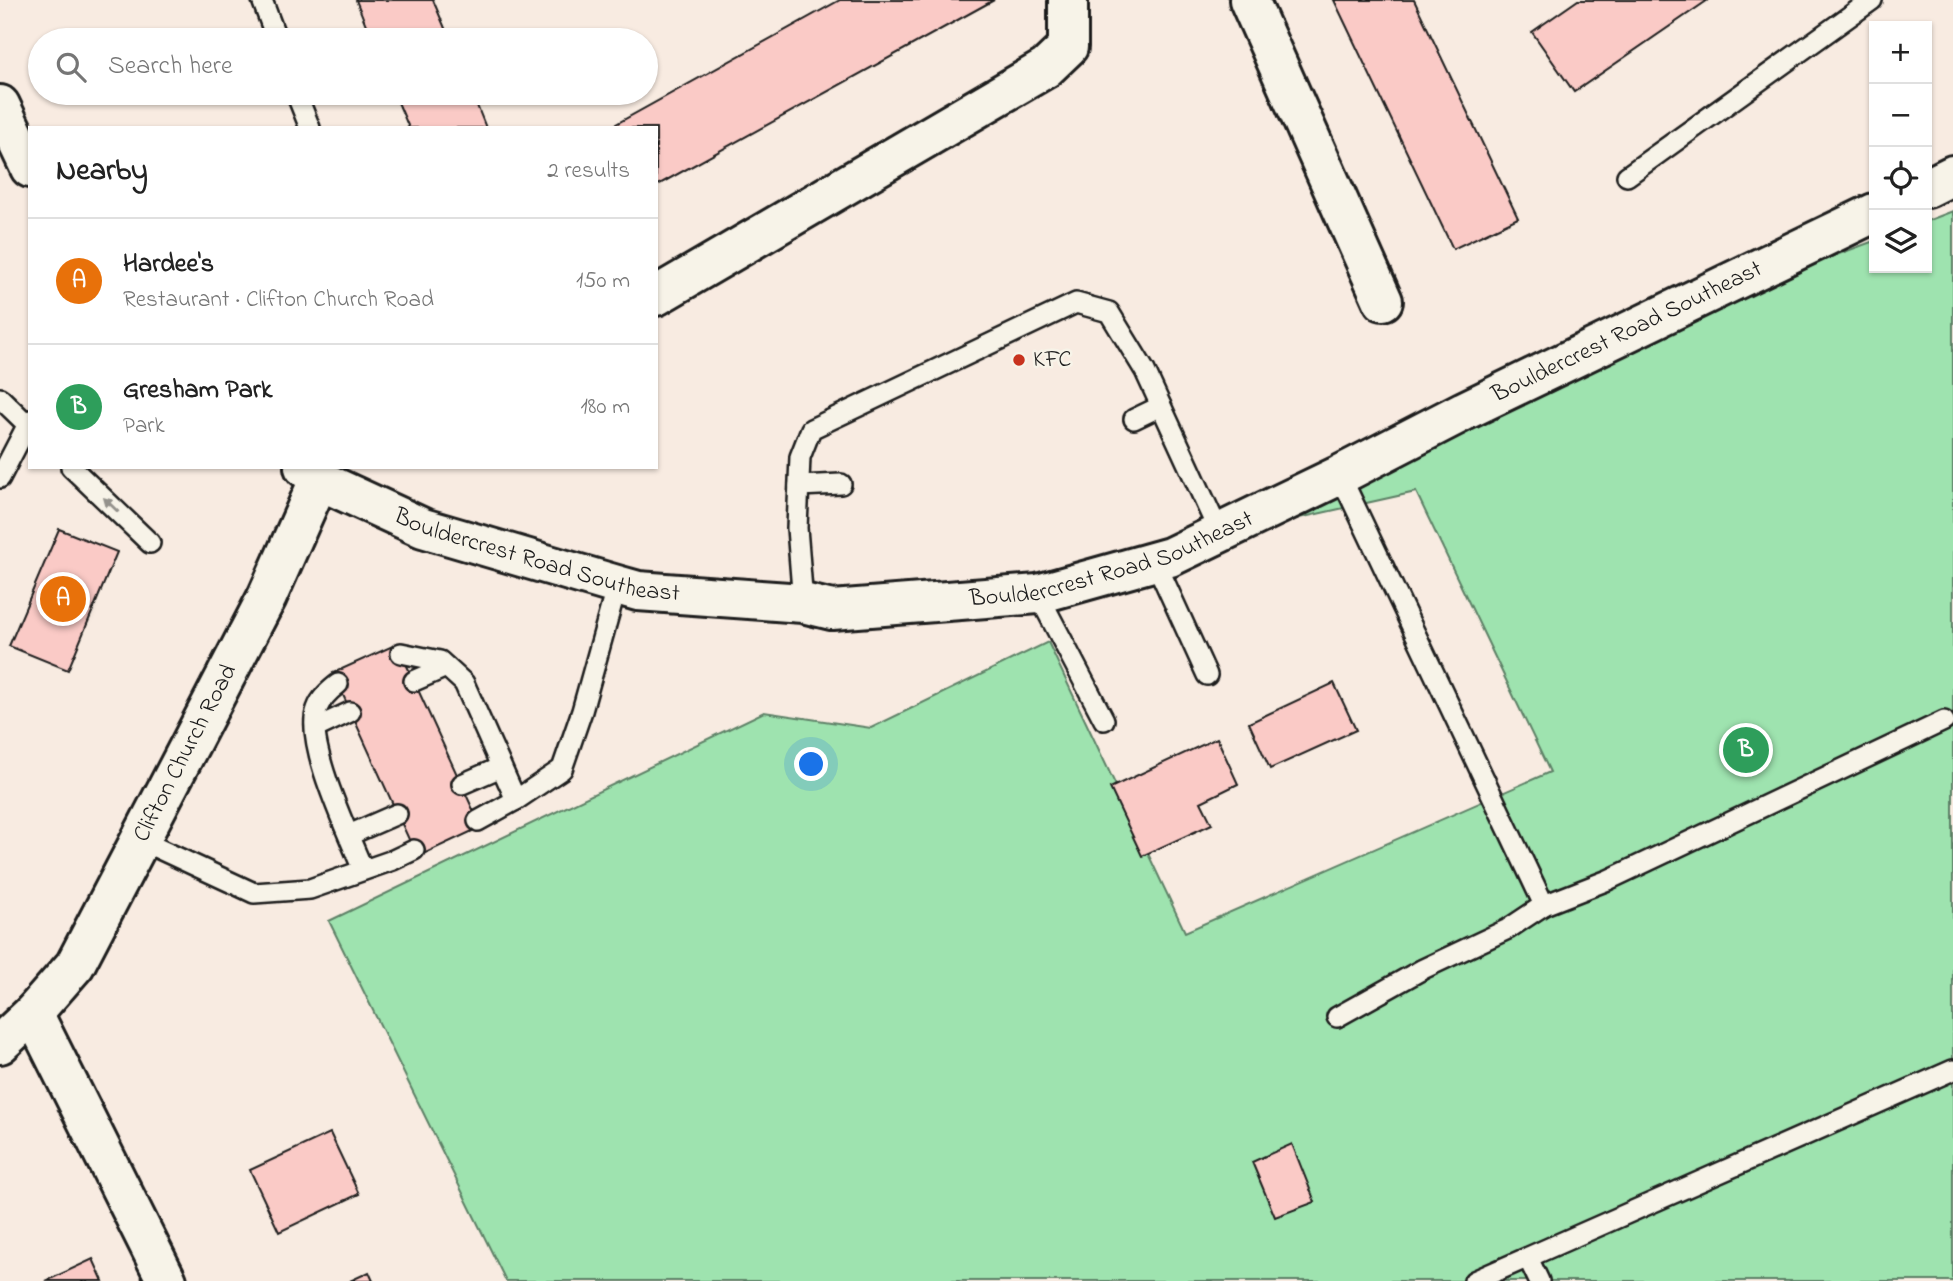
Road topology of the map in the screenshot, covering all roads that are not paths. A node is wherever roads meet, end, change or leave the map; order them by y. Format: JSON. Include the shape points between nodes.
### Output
{"nodes":[{"id":1,"x":262,"y":0,"type":"edge"},
{"id":2,"x":1068,"y":0,"type":"edge"},
{"id":3,"x":1249,"y":0,"type":"edge"},
{"id":4,"x":1872,"y":0,"type":"edge"},
{"id":5,"x":272,"y":28,"type":"edge"},
{"id":6,"x":301,"y":105,"type":"edge"},
{"id":7,"x":0,"y":106,"type":"edge"},
{"id":8,"x":309,"y":126,"type":"edge"},
{"id":9,"x":21,"y":161,"type":"edge"},
{"id":10,"x":1953,"y":175,"type":"edge"},
{"id":11,"x":1627,"y":176,"type":"dead end"},
{"id":12,"x":1932,"y":186,"type":"edge"},
{"id":13,"x":1869,"y":215,"type":"edge"},
{"id":14,"x":658,"y":295,"type":"edge"},
{"id":15,"x":1383,"y":301,"type":"dead end"},
{"id":16,"x":0,"y":398,"type":"edge"},
{"id":17,"x":1161,"y":406,"type":"junction"},
{"id":18,"x":1133,"y":419,"type":"dead end"},
{"id":19,"x":28,"y":423,"type":"edge"},
{"id":20,"x":28,"y":426,"type":"edge"},
{"id":21,"x":73,"y":469,"type":"edge"},
{"id":22,"x":311,"y":474,"type":"edge"},
{"id":23,"x":1340,"y":475,"type":"junction"},
{"id":24,"x":0,"y":478,"type":"edge"},
{"id":25,"x":841,"y":484,"type":"dead end"},
{"id":26,"x":799,"y":486,"type":"junction"},
{"id":27,"x":1219,"y":532,"type":"junction"},
{"id":28,"x":150,"y":543,"type":"dead end"},
{"id":29,"x":1155,"y":561,"type":"junction"},
{"id":30,"x":617,"y":585,"type":"junction"},
{"id":31,"x":1038,"y":594,"type":"junction"},
{"id":32,"x":803,"y":603,"type":"junction"},
{"id":33,"x":401,"y":653,"type":"dead end"},
{"id":34,"x":446,"y":667,"type":"junction"},
{"id":35,"x":1207,"y":675,"type":"dead end"},
{"id":36,"x":414,"y":681,"type":"dead end"},
{"id":37,"x":338,"y":684,"type":"dead end"},
{"id":38,"x":350,"y":712,"type":"dead end"},
{"id":39,"x":1104,"y":720,"type":"dead end"},
{"id":40,"x":1944,"y":721,"type":"dead end"},
{"id":41,"x":316,"y":728,"type":"junction"},
{"id":42,"x":501,"y":767,"type":"junction"},
{"id":43,"x":462,"y":784,"type":"dead end"},
{"id":44,"x":516,"y":800,"type":"junction"},
{"id":45,"x":397,"y":814,"type":"dead end"},
{"id":46,"x":478,"y":821,"type":"dead end"},
{"id":47,"x":349,"y":835,"type":"junction"},
{"id":48,"x":140,"y":840,"type":"junction"},
{"id":49,"x":414,"y":850,"type":"dead end"},
{"id":50,"x":363,"y":870,"type":"junction"},
{"id":51,"x":1544,"y":905,"type":"junction"},
{"id":52,"x":33,"y":1013,"type":"junction"},
{"id":53,"x":1337,"y":1017,"type":"dead end"},
{"id":54,"x":0,"y":1044,"type":"edge"},
{"id":55,"x":1953,"y":1070,"type":"edge"},
{"id":56,"x":1528,"y":1258,"type":"junction"},
{"id":57,"x":167,"y":1281,"type":"edge"},
{"id":58,"x":1475,"y":1281,"type":"edge"},
{"id":59,"x":1539,"y":1281,"type":"edge"}],
"edges":[{"from":1,"to":5,"type":"lane"},
{"from":2,"to":14,"type":"street","via":[[1068,47],[1046,68]]},
{"from":3,"to":15,"type":"street"},
{"from":4,"to":11,"type":"lane"},
{"from":6,"to":8,"type":"lane"},
{"from":7,"to":9,"type":"street"},
{"from":10,"to":12,"type":"street"},
{"from":13,"to":23,"type":"street","name":"Bouldercrest Road Southeast"},
{"from":16,"to":19,"type":"lane"},
{"from":17,"to":18,"type":"lane"},
{"from":17,"to":26,"type":"lane","via":[[1109,312],[1076,303],[811,429],[800,457]]},
{"from":17,"to":27,"type":"lane"},
{"from":20,"to":24,"type":"lane"},
{"from":28,"to":21,"type":"lane","one_way":true},
{"from":22,"to":30,"type":"street","name":"Bouldercrest Road Southeast","via":[[423,528]]},
{"from":22,"to":48,"type":"street","name":"Clifton Church Road","via":[[267,597]]},
{"from":23,"to":27,"type":"street","name":"Bouldercrest Road Southeast"},
{"from":23,"to":51,"type":"lane"},
{"from":25,"to":26,"type":"lane"},
{"from":26,"to":32,"type":"lane"},
{"from":27,"to":29,"type":"street","name":"Bouldercrest Road Southeast"},
{"from":29,"to":31,"type":"street","name":"Bouldercrest Road Southeast"},
{"from":29,"to":35,"type":"lane"},
{"from":30,"to":32,"type":"street","name":"Bouldercrest Road Southeast"},
{"from":30,"to":44,"type":"lane","via":[[562,769]]},
{"from":31,"to":32,"type":"street","name":"Bouldercrest Road Southeast","via":[[832,610]]},
{"from":31,"to":39,"type":"lane"},
{"from":33,"to":34,"type":"lane","via":[[439,660]]},
{"from":34,"to":36,"type":"lane"},
{"from":34,"to":42,"type":"lane","via":[[464,683]]},
{"from":37,"to":41,"type":"lane","via":[[323,697],[316,712]]},
{"from":38,"to":41,"type":"lane"},
{"from":40,"to":51,"type":"lane","via":[[1608,880]]},
{"from":41,"to":47,"type":"lane","via":[[317,755]]},
{"from":42,"to":43,"type":"lane"},
{"from":42,"to":44,"type":"lane"},
{"from":44,"to":46,"type":"lane"},
{"from":45,"to":47,"type":"lane"},
{"from":47,"to":50,"type":"lane"},
{"from":48,"to":50,"type":"lane","via":[[254,893],[310,888]]},
{"from":48,"to":52,"type":"street","name":"Clifton Church Road","via":[[75,965]]},
{"from":49,"to":50,"type":"lane"},
{"from":51,"to":53,"type":"lane","via":[[1508,929]]},
{"from":52,"to":54,"type":"street","name":"Clifton Church Road"},
{"from":52,"to":57,"type":"street"},
{"from":55,"to":56,"type":"lane"},
{"from":56,"to":58,"type":"lane"},
{"from":56,"to":59,"type":"lane"}]}
